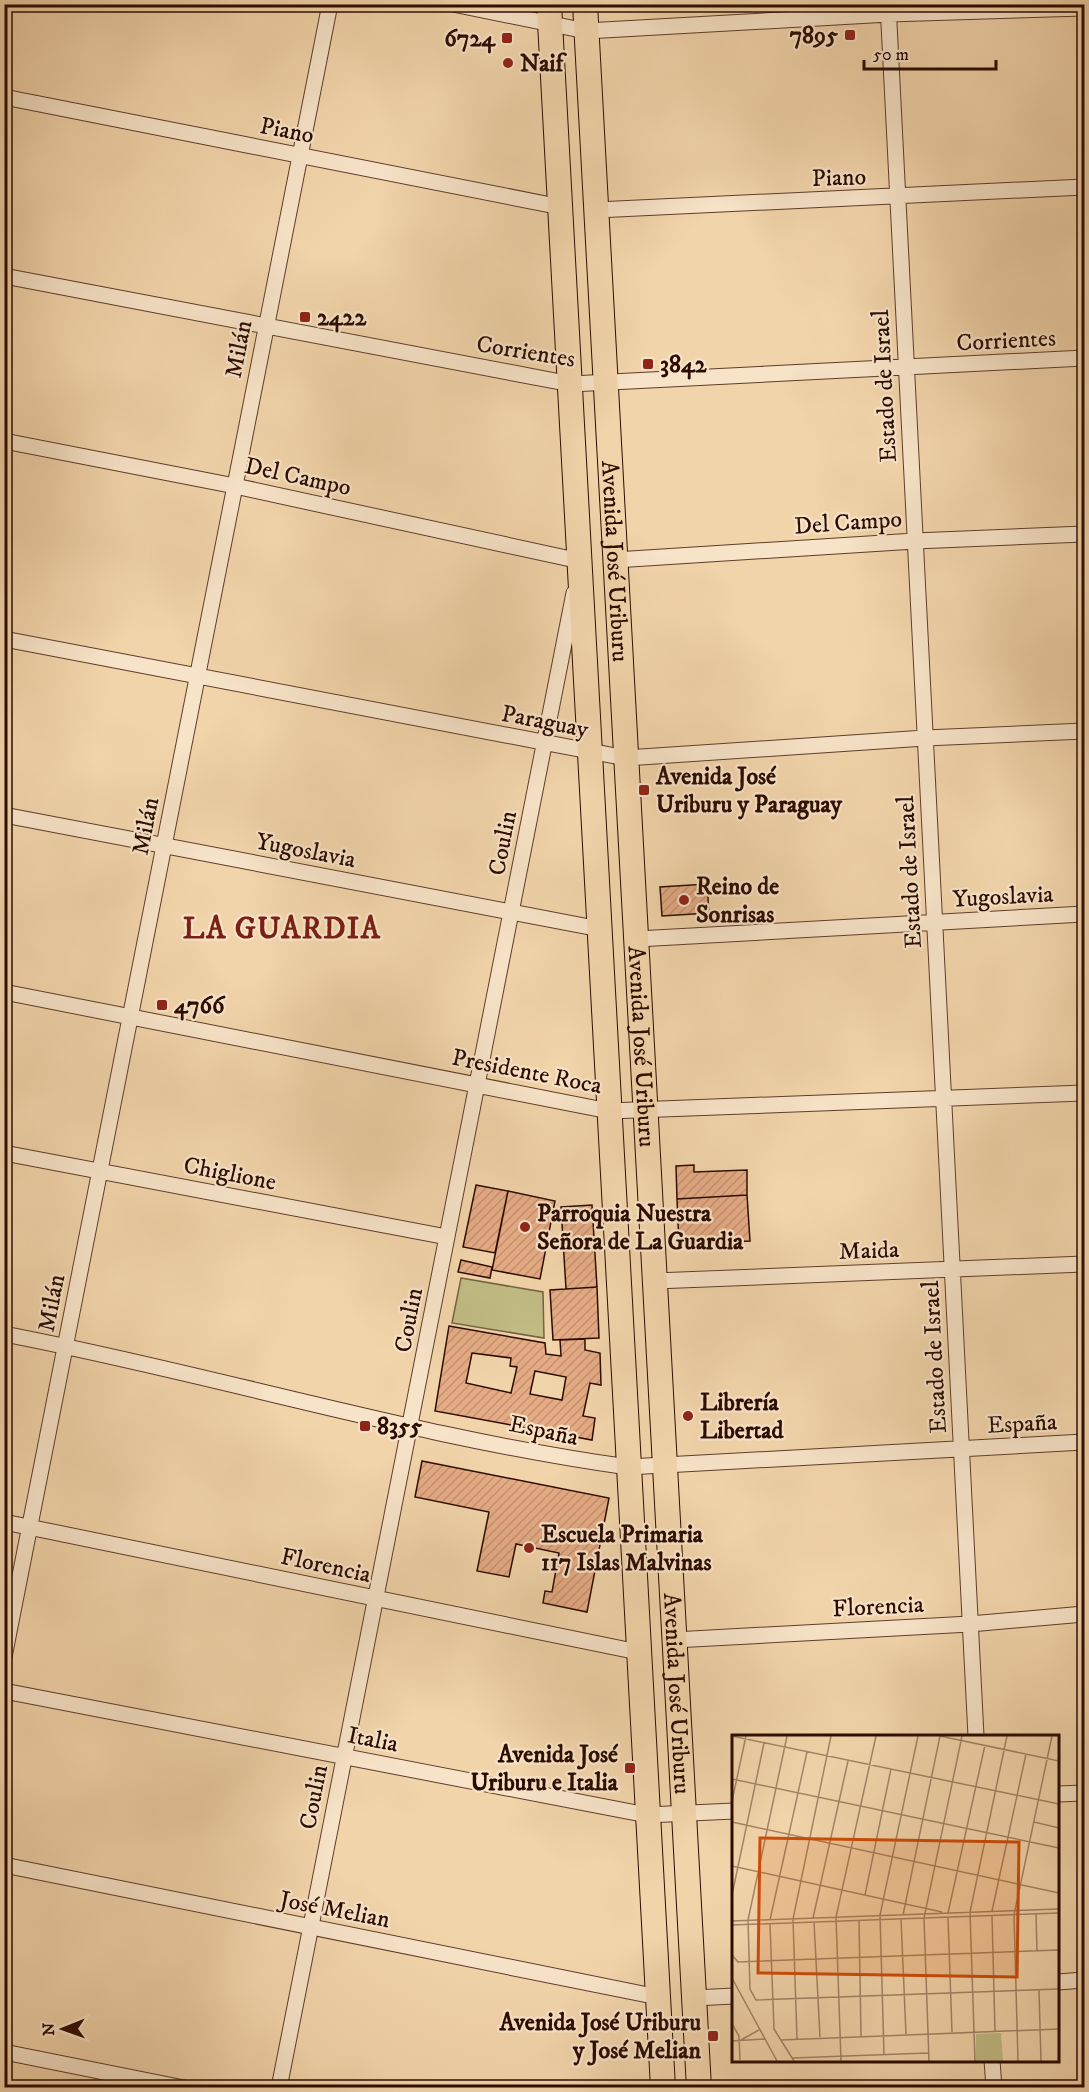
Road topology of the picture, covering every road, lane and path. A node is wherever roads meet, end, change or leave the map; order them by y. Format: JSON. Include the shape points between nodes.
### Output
{"nodes":[{"id":1,"x":330,"y":4,"type":"edge"},
{"id":2,"x":453,"y":4,"type":"edge"},
{"id":3,"x":585,"y":4,"type":"edge"},
{"id":4,"x":1084,"y":8,"type":"edge"},
{"id":5,"x":888,"y":9,"type":"edge"},
{"id":6,"x":550,"y":14,"type":"edge"},
{"id":7,"x":586,"y":31,"type":"junction"},
{"id":8,"x":4,"y":97,"type":"edge"},
{"id":9,"x":299,"y":155,"type":"junction"},
{"id":10,"x":1084,"y":187,"type":"edge"},
{"id":11,"x":897,"y":197,"type":"junction"},
{"id":12,"x":561,"y":207,"type":"junction"},
{"id":13,"x":596,"y":210,"type":"junction"},
{"id":14,"x":4,"y":276,"type":"edge"},
{"id":15,"x":266,"y":326,"type":"junction"},
{"id":16,"x":1084,"y":358,"type":"edge"},
{"id":17,"x":906,"y":367,"type":"junction"},
{"id":18,"x":606,"y":382,"type":"junction"},
{"id":19,"x":571,"y":384,"type":"junction"},
{"id":20,"x":4,"y":441,"type":"edge"},
{"id":21,"x":235,"y":486,"type":"junction"},
{"id":22,"x":1084,"y":534,"type":"edge"},
{"id":23,"x":915,"y":541,"type":"junction"},
{"id":24,"x":615,"y":560,"type":"junction"},
{"id":25,"x":580,"y":561,"type":"junction"},
{"id":26,"x":4,"y":639,"type":"edge"},
{"id":27,"x":197,"y":676,"type":"junction"},
{"id":28,"x":1084,"y":731,"type":"edge"},
{"id":29,"x":925,"y":738,"type":"junction"},
{"id":30,"x":544,"y":744,"type":"junction"},
{"id":31,"x":590,"y":753,"type":"junction"},
{"id":32,"x":626,"y":758,"type":"junction"},
{"id":33,"x":4,"y":815,"type":"edge"},
{"id":34,"x":164,"y":845,"type":"junction"},
{"id":35,"x":511,"y":912,"type":"junction"},
{"id":36,"x":1084,"y":914,"type":"edge"},
{"id":37,"x":934,"y":922,"type":"junction"},
{"id":38,"x":600,"y":929,"type":"junction"},
{"id":39,"x":637,"y":939,"type":"junction"},
{"id":40,"x":4,"y":992,"type":"edge"},
{"id":41,"x":130,"y":1017,"type":"junction"},
{"id":42,"x":477,"y":1084,"type":"junction"},
{"id":43,"x":1084,"y":1093,"type":"edge"},
{"id":44,"x":943,"y":1099,"type":"junction"},
{"id":45,"x":645,"y":1109,"type":"junction"},
{"id":46,"x":609,"y":1110,"type":"junction"},
{"id":47,"x":4,"y":1153,"type":"edge"},
{"id":48,"x":99,"y":1171,"type":"junction"},
{"id":49,"x":447,"y":1237,"type":"junction"},
{"id":50,"x":1084,"y":1264,"type":"edge"},
{"id":51,"x":952,"y":1269,"type":"junction"},
{"id":52,"x":655,"y":1281,"type":"junction"},
{"id":53,"x":4,"y":1334,"type":"edge"},
{"id":54,"x":65,"y":1346,"type":"junction"},
{"id":55,"x":410,"y":1425,"type":"junction"},
{"id":56,"x":1084,"y":1442,"type":"edge"},
{"id":57,"x":961,"y":1449,"type":"junction"},
{"id":58,"x":663,"y":1466,"type":"junction"},
{"id":59,"x":628,"y":1467,"type":"junction"},
{"id":60,"x":4,"y":1522,"type":"edge"},
{"id":61,"x":32,"y":1528,"type":"junction"},
{"id":62,"x":376,"y":1598,"type":"junction"},
{"id":63,"x":1084,"y":1614,"type":"edge"},
{"id":64,"x":970,"y":1624,"type":"junction"},
{"id":65,"x":674,"y":1640,"type":"junction"},
{"id":66,"x":638,"y":1652,"type":"junction"},
{"id":67,"x":4,"y":1657,"type":"edge"},
{"id":68,"x":4,"y":1691,"type":"edge"},
{"id":69,"x":976,"y":1735,"type":"edge"},
{"id":70,"x":344,"y":1756,"type":"junction"},
{"id":71,"x":1084,"y":1793,"type":"edge"},
{"id":72,"x":1059,"y":1794,"type":"edge"},
{"id":73,"x":732,"y":1810,"type":"edge"},
{"id":74,"x":684,"y":1813,"type":"junction"},
{"id":75,"x":647,"y":1815,"type":"junction"},
{"id":76,"x":4,"y":1865,"type":"edge"},
{"id":77,"x":311,"y":1927,"type":"junction"},
{"id":78,"x":1084,"y":1980,"type":"edge"},
{"id":79,"x":1059,"y":1982,"type":"edge"},
{"id":80,"x":732,"y":1996,"type":"edge"},
{"id":81,"x":658,"y":1997,"type":"junction"},
{"id":82,"x":694,"y":1998,"type":"junction"},
{"id":83,"x":4,"y":2052,"type":"edge"},
{"id":84,"x":992,"y":2062,"type":"edge"},
{"id":85,"x":184,"y":2088,"type":"edge"},
{"id":86,"x":279,"y":2088,"type":"edge"},
{"id":87,"x":663,"y":2088,"type":"edge"},
{"id":88,"x":699,"y":2088,"type":"edge"},
{"id":89,"x":994,"y":2088,"type":"edge"}],
"edges":[{"from":1,"to":9,"type":"street","name":"Milán"},
{"from":2,"to":6,"type":"street"},
{"from":3,"to":7,"type":"main road","name":"Avenida José Uriburu"},
{"from":4,"to":5,"type":"street"},
{"from":5,"to":7,"type":"street"},
{"from":5,"to":11,"type":"street","name":"Estado de Israel"},
{"from":6,"to":7,"type":"street"},
{"from":6,"to":12,"type":"main road","name":"Avenida José Uriburu"},
{"from":7,"to":13,"type":"main road","name":"Avenida José Uriburu"},
{"from":8,"to":9,"type":"street","name":"Piano"},
{"from":9,"to":12,"type":"street","name":"Piano"},
{"from":9,"to":15,"type":"street","name":"Milán"},
{"from":10,"to":11,"type":"street","name":"Piano"},
{"from":11,"to":13,"type":"street","name":"Piano"},
{"from":11,"to":17,"type":"street","name":"Estado de Israel"},
{"from":12,"to":19,"type":"main road","name":"Avenida José Uriburu"},
{"from":13,"to":18,"type":"main road","name":"Avenida José Uriburu"},
{"from":14,"to":15,"type":"street","name":"Corrientes"},
{"from":15,"to":19,"type":"street","name":"Corrientes"},
{"from":15,"to":21,"type":"street","name":"Milán"},
{"from":16,"to":17,"type":"street","name":"Corrientes"},
{"from":17,"to":18,"type":"street","name":"Corrientes"},
{"from":17,"to":23,"type":"street","name":"Estado de Israel"},
{"from":18,"to":19,"type":"street","name":"Corrientes"},
{"from":18,"to":24,"type":"main road","name":"Avenida José Uriburu"},
{"from":19,"to":25,"type":"main road","name":"Avenida José Uriburu"},
{"from":20,"to":21,"type":"street","name":"Del Campo"},
{"from":21,"to":25,"type":"street","name":"Del Campo"},
{"from":21,"to":27,"type":"street","name":"Milán"},
{"from":22,"to":23,"type":"street","name":"Del Campo"},
{"from":23,"to":24,"type":"street","name":"Del Campo"},
{"from":23,"to":29,"type":"street","name":"Estado de Israel"},
{"from":24,"to":32,"type":"main road","name":"Avenida José Uriburu"},
{"from":25,"to":30,"type":"street","name":"Coulin"},
{"from":25,"to":31,"type":"main road","name":"Avenida José Uriburu"},
{"from":26,"to":27,"type":"street","name":"Paraguay"},
{"from":27,"to":30,"type":"street","name":"Paraguay"},
{"from":27,"to":34,"type":"street","name":"Milán"},
{"from":28,"to":29,"type":"street","name":"Paraguay"},
{"from":29,"to":32,"type":"street","name":"Paraguay"},
{"from":29,"to":37,"type":"street","name":"Estado de Israel"},
{"from":30,"to":31,"type":"street","name":"Paraguay"},
{"from":30,"to":35,"type":"street","name":"Coulin"},
{"from":31,"to":32,"type":"street","name":"Paraguay"},
{"from":31,"to":38,"type":"main road","name":"Avenida José Uriburu"},
{"from":32,"to":39,"type":"main road","name":"Avenida José Uriburu"},
{"from":33,"to":34,"type":"street","name":"Yugoslavia"},
{"from":34,"to":35,"type":"street","name":"Yugoslavia"},
{"from":34,"to":41,"type":"street","name":"Milán"},
{"from":35,"to":38,"type":"street","name":"Yugoslavia"},
{"from":35,"to":42,"type":"street","name":"Coulin"},
{"from":36,"to":37,"type":"street","name":"Yugoslavia"},
{"from":37,"to":39,"type":"street","name":"Yugoslavia"},
{"from":37,"to":44,"type":"street","name":"Estado de Israel"},
{"from":38,"to":46,"type":"main road","name":"Avenida José Uriburu"},
{"from":39,"to":45,"type":"main road","name":"Avenida José Uriburu"},
{"from":40,"to":41,"type":"street","name":"Presidente Roca"},
{"from":41,"to":42,"type":"street","name":"Presidente Roca"},
{"from":41,"to":48,"type":"street","name":"Milán"},
{"from":42,"to":46,"type":"street","name":"Presidente Roca"},
{"from":42,"to":49,"type":"street","name":"Coulin"},
{"from":43,"to":44,"type":"street","name":"Presidente Roca"},
{"from":44,"to":45,"type":"street","name":"Presidente Roca"},
{"from":44,"to":51,"type":"street","name":"Estado de Israel"},
{"from":45,"to":46,"type":"street","name":"Presidente Roca"},
{"from":45,"to":52,"type":"main road","name":"Avenida José Uriburu"},
{"from":46,"to":59,"type":"main road","name":"Avenida José Uriburu"},
{"from":47,"to":48,"type":"street","name":"Chiglione"},
{"from":48,"to":49,"type":"street","name":"Chiglione"},
{"from":48,"to":54,"type":"street","name":"Milán"},
{"from":49,"to":55,"type":"street","name":"Coulin"},
{"from":50,"to":51,"type":"street","name":"Maida"},
{"from":51,"to":52,"type":"street","name":"Maida"},
{"from":51,"to":57,"type":"street","name":"Estado de Israel"},
{"from":52,"to":58,"type":"main road","name":"Avenida José Uriburu"},
{"from":53,"to":54,"type":"street","name":"España"},
{"from":54,"to":55,"type":"street","name":"España"},
{"from":54,"to":61,"type":"street","name":"Milán"},
{"from":55,"to":59,"type":"street","name":"España"},
{"from":55,"to":62,"type":"street","name":"Coulin"},
{"from":56,"to":57,"type":"street","name":"España"},
{"from":57,"to":58,"type":"street","name":"España"},
{"from":57,"to":64,"type":"street","name":"Estado de Israel"},
{"from":58,"to":59,"type":"street","name":"España"},
{"from":58,"to":65,"type":"main road","name":"Avenida José Uriburu"},
{"from":59,"to":66,"type":"main road","name":"Avenida José Uriburu"},
{"from":60,"to":61,"type":"street","name":"Florencia"},
{"from":61,"to":62,"type":"street","name":"Florencia"},
{"from":61,"to":67,"type":"street","name":"Milán"},
{"from":62,"to":66,"type":"street","name":"Florencia"},
{"from":62,"to":70,"type":"street","name":"Coulin"},
{"from":63,"to":64,"type":"street","name":"Florencia"},
{"from":64,"to":65,"type":"street","name":"Florencia"},
{"from":64,"to":69,"type":"street","name":"Estado de Israel"},
{"from":65,"to":74,"type":"main road","name":"Avenida José Uriburu"},
{"from":66,"to":75,"type":"main road","name":"Avenida José Uriburu"},
{"from":68,"to":70,"type":"street","name":"Italia"},
{"from":70,"to":75,"type":"street","name":"Italia"},
{"from":70,"to":77,"type":"street","name":"Coulin"},
{"from":71,"to":72,"type":"street"},
{"from":73,"to":74,"type":"street","name":"Italia"},
{"from":74,"to":75,"type":"street","name":"Italia"},
{"from":74,"to":82,"type":"main road","name":"Avenida José Uriburu"},
{"from":75,"to":81,"type":"main road","name":"Avenida José Uriburu"},
{"from":76,"to":77,"type":"street","name":"José Melian"},
{"from":77,"to":81,"type":"street","name":"José Melian"},
{"from":77,"to":86,"type":"street","name":"Coulin"},
{"from":78,"to":79,"type":"street"},
{"from":80,"to":82,"type":"street"},
{"from":81,"to":87,"type":"main road","name":"Avenida José Uriburu"},
{"from":82,"to":88,"type":"main road","name":"Avenida José Uriburu"},
{"from":83,"to":85,"type":"street"},
{"from":84,"to":89,"type":"street"}]}
